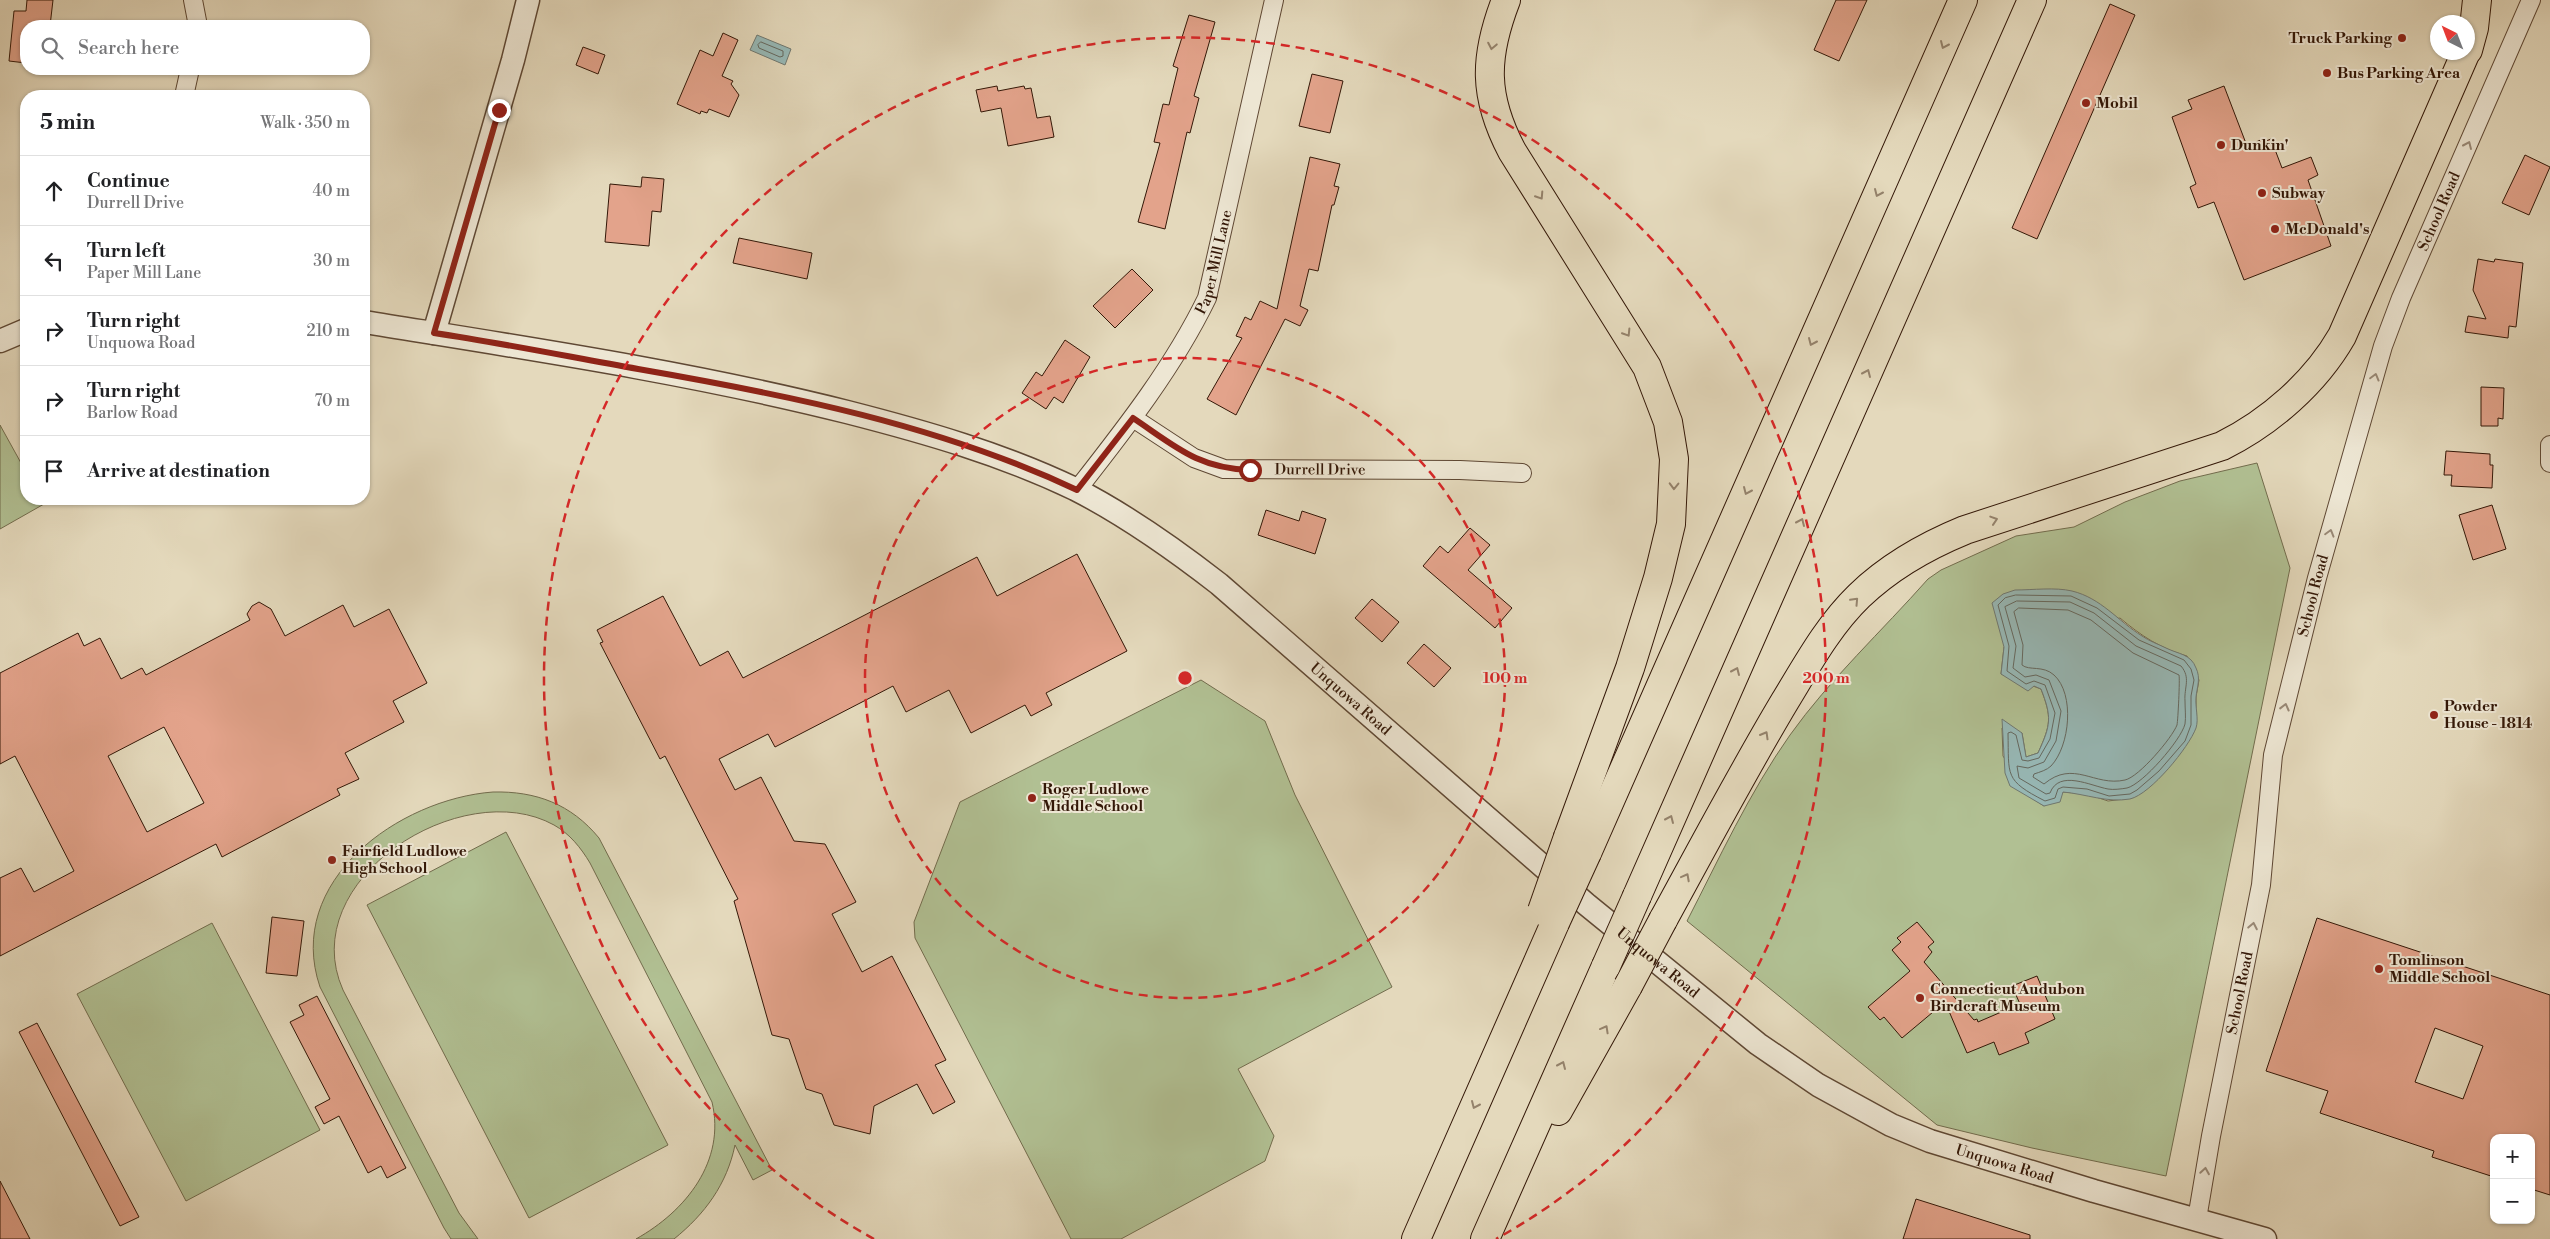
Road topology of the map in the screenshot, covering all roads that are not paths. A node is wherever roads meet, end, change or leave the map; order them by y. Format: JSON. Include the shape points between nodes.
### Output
{"nodes":[{"id":1,"x":192,"y":0,"type":"edge"},
{"id":2,"x":528,"y":0,"type":"edge"},
{"id":3,"x":1274,"y":0,"type":"edge"},
{"id":4,"x":1506,"y":0,"type":"edge"},
{"id":5,"x":1963,"y":0,"type":"edge"},
{"id":6,"x":2032,"y":0,"type":"edge"},
{"id":7,"x":2477,"y":0,"type":"edge"},
{"id":8,"x":2531,"y":0,"type":"edge"},
{"id":9,"x":2475,"y":19,"type":"edge"},
{"id":10,"x":197,"y":20,"type":"edge"},
{"id":11,"x":2463,"y":60,"type":"edge"},
{"id":12,"x":189,"y":75,"type":"edge"},
{"id":13,"x":185,"y":90,"type":"edge"},
{"id":14,"x":370,"y":323,"type":"edge"},
{"id":15,"x":20,"y":333,"type":"edge"},
{"id":16,"x":434,"y":333,"type":"junction"},
{"id":17,"x":0,"y":341,"type":"edge"},
{"id":18,"x":1133,"y":418,"type":"junction"},
{"id":19,"x":2550,"y":445,"type":"edge"},
{"id":20,"x":2550,"y":463,"type":"edge"},
{"id":21,"x":1522,"y":473,"type":"dead end"},
{"id":22,"x":1077,"y":490,"type":"junction"},
{"id":23,"x":1577,"y":845,"type":"junction"},
{"id":24,"x":2197,"y":1219,"type":"junction"},
{"id":25,"x":1485,"y":1238,"type":"edge"},
{"id":26,"x":1414,"y":1239,"type":"edge"},
{"id":27,"x":2265,"y":1239,"type":"edge"}],
"edges":[{"from":1,"to":10,"type":"street"},
{"from":2,"to":16,"type":"street","via":[[514,60]]},
{"from":3,"to":18,"type":"street","name":"Paper Mill Lane","via":[[1207,298],[1196,321]]},
{"from":4,"to":23,"type":"highway","one_way":true,"via":[[1491,44],[1488,68],[1494,113],[1519,163],[1647,367],[1668,422],[1674,459],[1671,524],[1658,578]]},
{"from":5,"to":23,"type":"highway","one_way":true},
{"from":25,"to":6,"type":"highway","one_way":true,"bridge":true},
{"from":7,"to":9,"type":"highway"},
{"from":24,"to":8,"type":"street","name":"School Road","one_way":true,"via":[[2261,885],[2273,755],[2317,578],[2383,346]]},
{"from":25,"to":11,"type":"highway","one_way":true,"bridge":true,"via":[[1745,771],[1823,640],[1859,596],[1883,575],[1928,546],[1965,530],[2222,446],[2260,423],[2317,373],[2342,336]]},
{"from":12,"to":13,"type":"street"},
{"from":14,"to":16,"type":"street","name":"Unquowa Road"},
{"from":15,"to":17,"type":"street"},
{"from":16,"to":22,"type":"street","name":"Unquowa Road","via":[[761,390],[926,432],[1011,461]]},
{"from":18,"to":21,"type":"street","name":"Durrell Drive","via":[[1194,458],[1224,469]]},
{"from":18,"to":22,"type":"street","name":"Paper Mill Lane"},
{"from":19,"to":20,"type":"street"},
{"from":22,"to":24,"type":"street","name":"Unquowa Road","via":[[1155,538],[1219,584],[1586,904],[1778,1059],[1854,1106],[1930,1141]]},
{"from":23,"to":26,"type":"highway","one_way":true,"bridge":true,"via":[[1495,1060]]},
{"from":24,"to":27,"type":"street","name":"Unquowa Road"}]}
